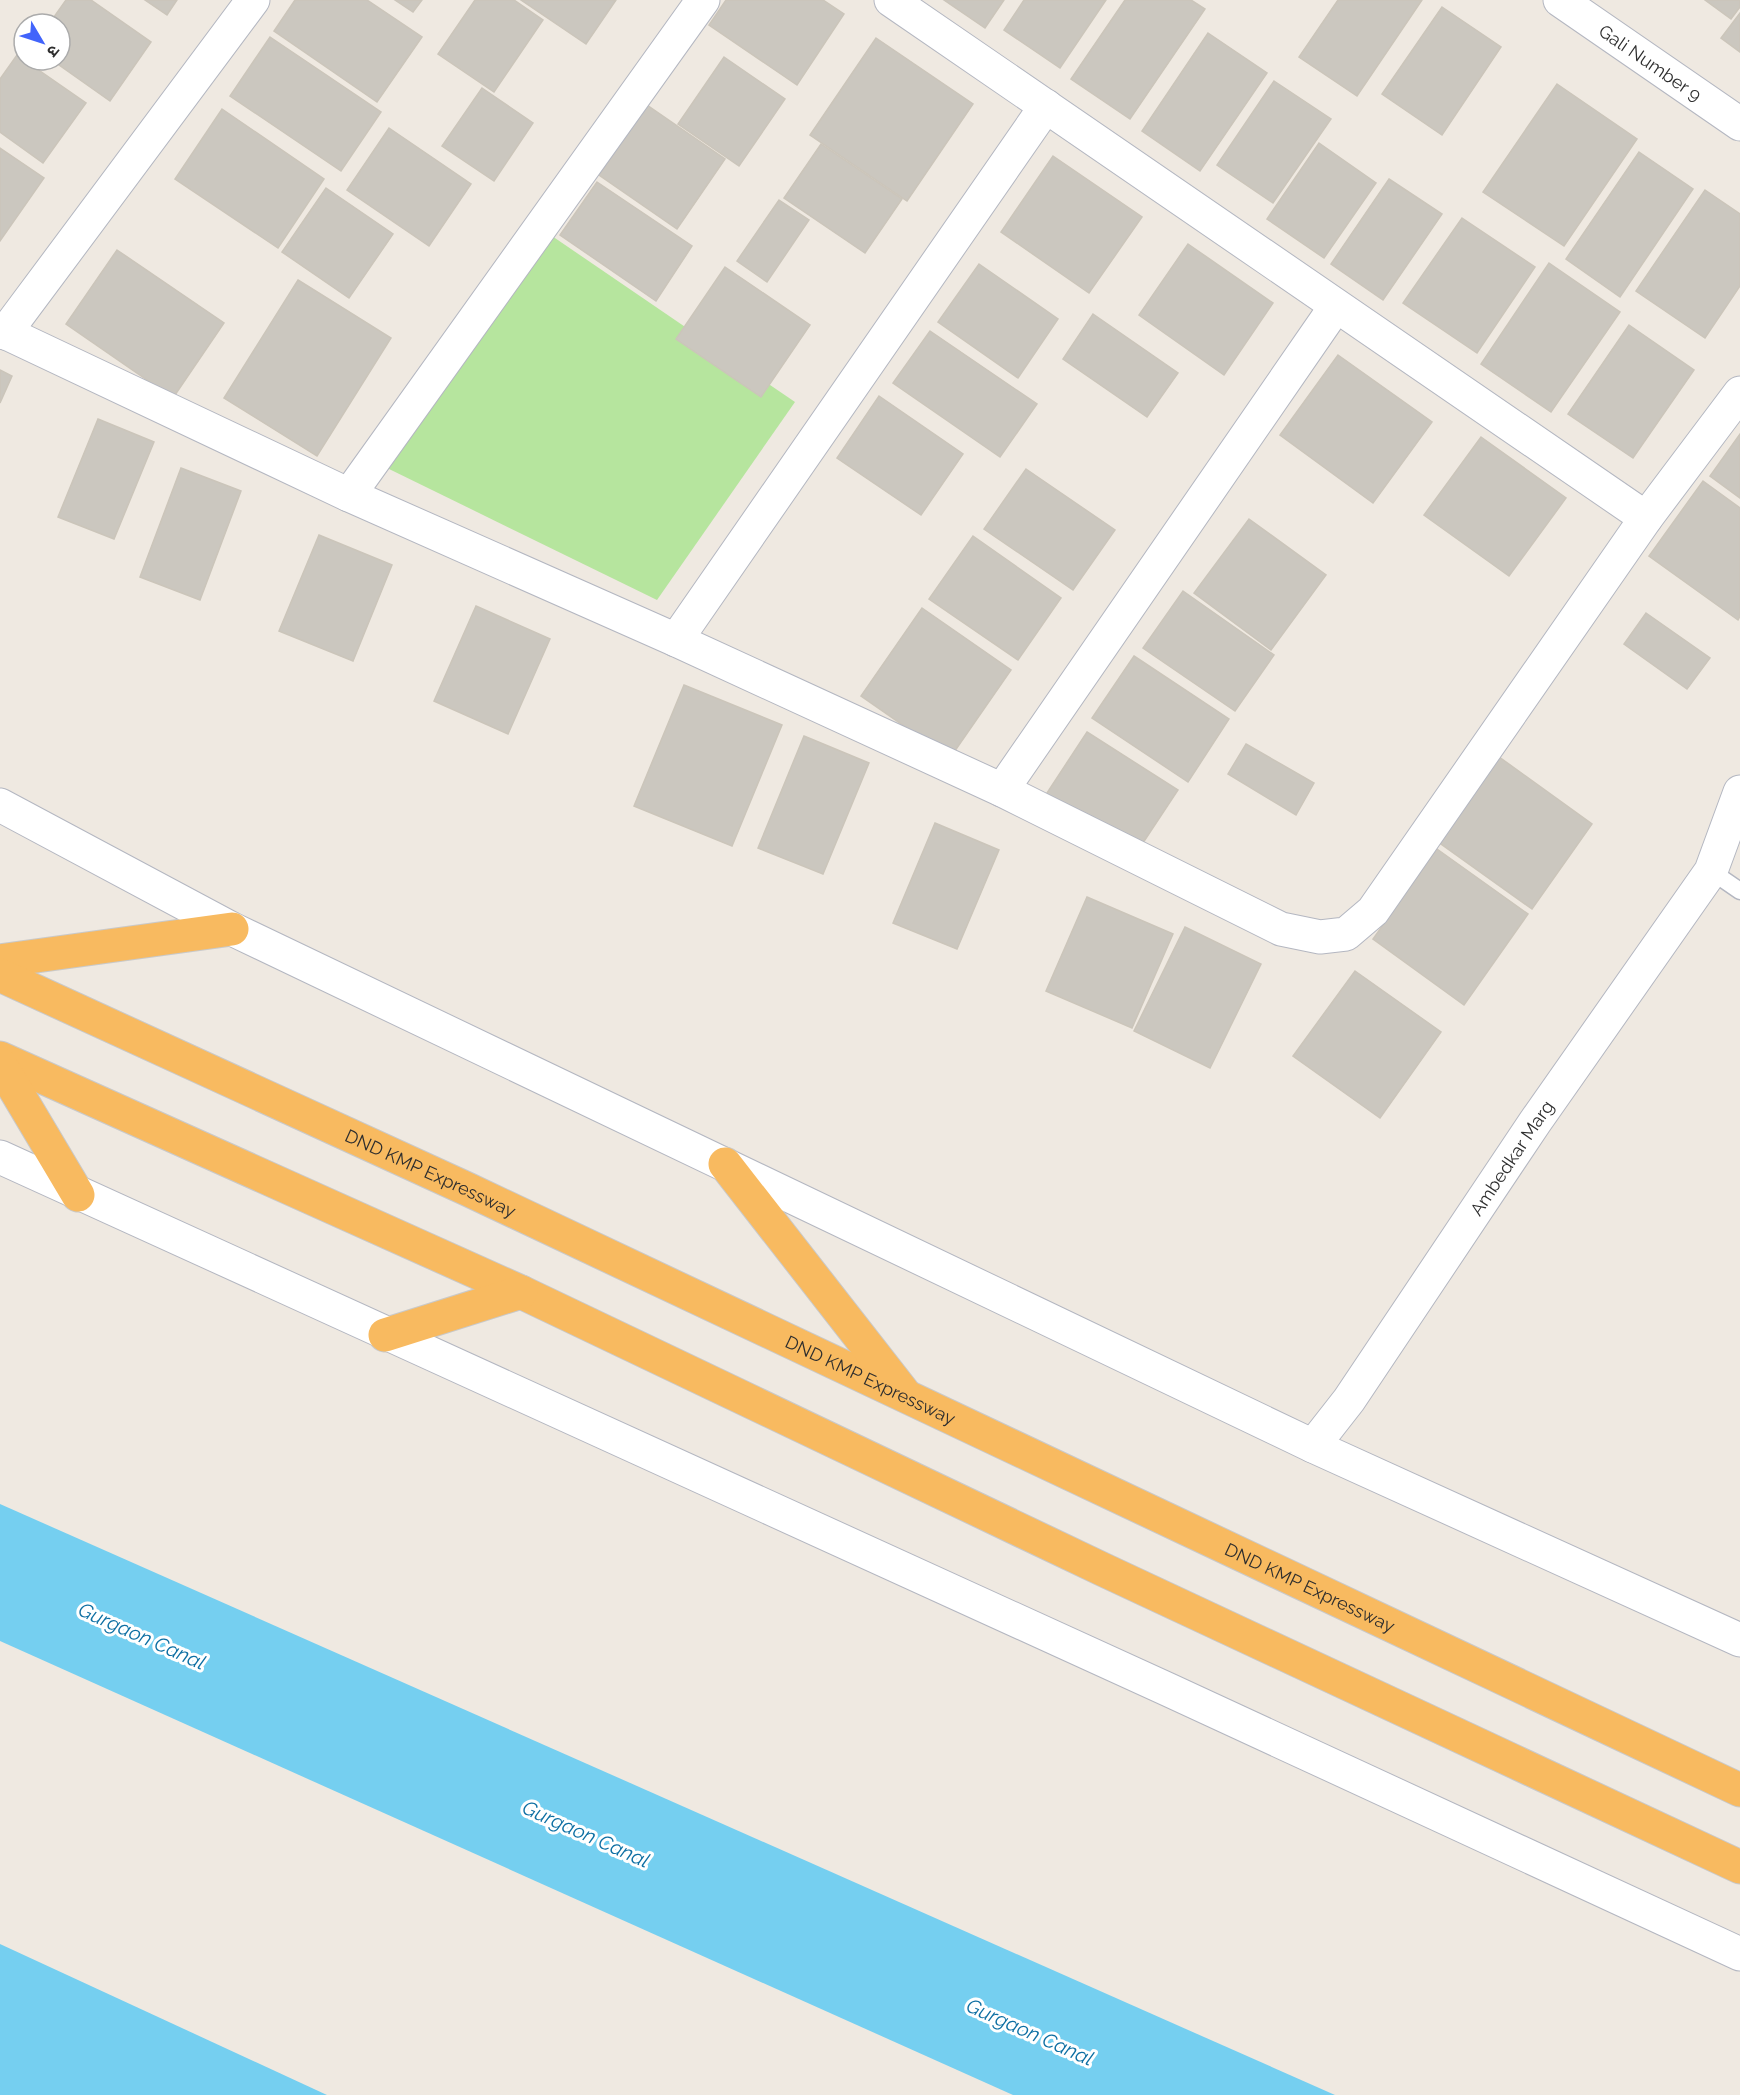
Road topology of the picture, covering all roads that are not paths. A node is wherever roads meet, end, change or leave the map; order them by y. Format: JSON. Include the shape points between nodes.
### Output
{"nodes":[{"id":1,"x":253,"y":0,"type":"edge"},
{"id":2,"x":703,"y":0,"type":"edge"},
{"id":3,"x":891,"y":0,"type":"edge"},
{"id":4,"x":1560,"y":0,"type":"edge"},
{"id":5,"x":1046,"y":106,"type":"junction"},
{"id":6,"x":1740,"y":124,"type":"edge"},
{"id":7,"x":1336,"y":306,"type":"junction"},
{"id":8,"x":3,"y":332,"type":"edge"},
{"id":9,"x":1740,"y":393,"type":"edge"},
{"id":10,"x":349,"y":495,"type":"junction"},
{"id":11,"x":1646,"y":518,"type":"junction"},
{"id":12,"x":676,"y":640,"type":"junction"},
{"id":13,"x":1002,"y":790,"type":"junction"},
{"id":14,"x":1740,"y":792,"type":"edge"},
{"id":15,"x":0,"y":805,"type":"edge"},
{"id":16,"x":1740,"y":849,"type":"edge"},
{"id":17,"x":1712,"y":871,"type":"junction"},
{"id":18,"x":1740,"y":891,"type":"edge"},
{"id":19,"x":232,"y":929,"type":"junction"},
{"id":20,"x":0,"y":961,"type":"edge"},
{"id":21,"x":0,"y":975,"type":"edge"},
{"id":22,"x":0,"y":1058,"type":"edge"},
{"id":23,"x":0,"y":1064,"type":"edge"},
{"id":24,"x":0,"y":1157,"type":"edge"},
{"id":25,"x":725,"y":1164,"type":"junction"},
{"id":26,"x":78,"y":1195,"type":"junction"},
{"id":27,"x":521,"y":1292,"type":"junction"},
{"id":28,"x":385,"y":1335,"type":"junction"},
{"id":29,"x":907,"y":1397,"type":"junction"},
{"id":30,"x":1313,"y":1446,"type":"junction"},
{"id":31,"x":1740,"y":1640,"type":"edge"},
{"id":32,"x":1740,"y":1790,"type":"edge"},
{"id":33,"x":1740,"y":1867,"type":"edge"},
{"id":34,"x":1740,"y":1954,"type":"edge"}],
"edges":[{"from":1,"to":8,"type":"street"},
{"from":2,"to":10,"type":"street"},
{"from":3,"to":5,"type":"street"},
{"from":4,"to":6,"type":"street","name":"Gali Number 9"},
{"from":5,"to":7,"type":"street"},
{"from":5,"to":12,"type":"street"},
{"from":7,"to":11,"type":"street"},
{"from":7,"to":13,"type":"street"},
{"from":8,"to":10,"type":"street"},
{"from":9,"to":11,"type":"street"},
{"from":10,"to":12,"type":"street"},
{"from":11,"to":13,"type":"street","via":[[1372,911],[1346,934],[1320,937],[1281,929]]},
{"from":12,"to":13,"type":"street"},
{"from":14,"to":17,"type":"street","name":"Ambedkar Marg"},
{"from":15,"to":19,"type":"street"},
{"from":16,"to":17,"type":"street","name":"Ambedkar Marg"},
{"from":17,"to":18,"type":"lane"},
{"from":17,"to":30,"type":"street","name":"Ambedkar Marg","via":[[1535,1122],[1349,1400]]},
{"from":19,"to":20,"type":"highway"},
{"from":19,"to":25,"type":"street"},
{"from":21,"to":29,"type":"highway","name":"DND KMP Expressway"},
{"from":22,"to":27,"type":"highway"},
{"from":23,"to":26,"type":"highway"},
{"from":24,"to":26,"type":"street"},
{"from":25,"to":29,"type":"highway"},
{"from":25,"to":30,"type":"street"},
{"from":26,"to":28,"type":"street"},
{"from":27,"to":28,"type":"highway"},
{"from":27,"to":33,"type":"highway"},
{"from":28,"to":34,"type":"street"},
{"from":29,"to":32,"type":"highway","name":"DND KMP Expressway"},
{"from":30,"to":31,"type":"street"}]}
